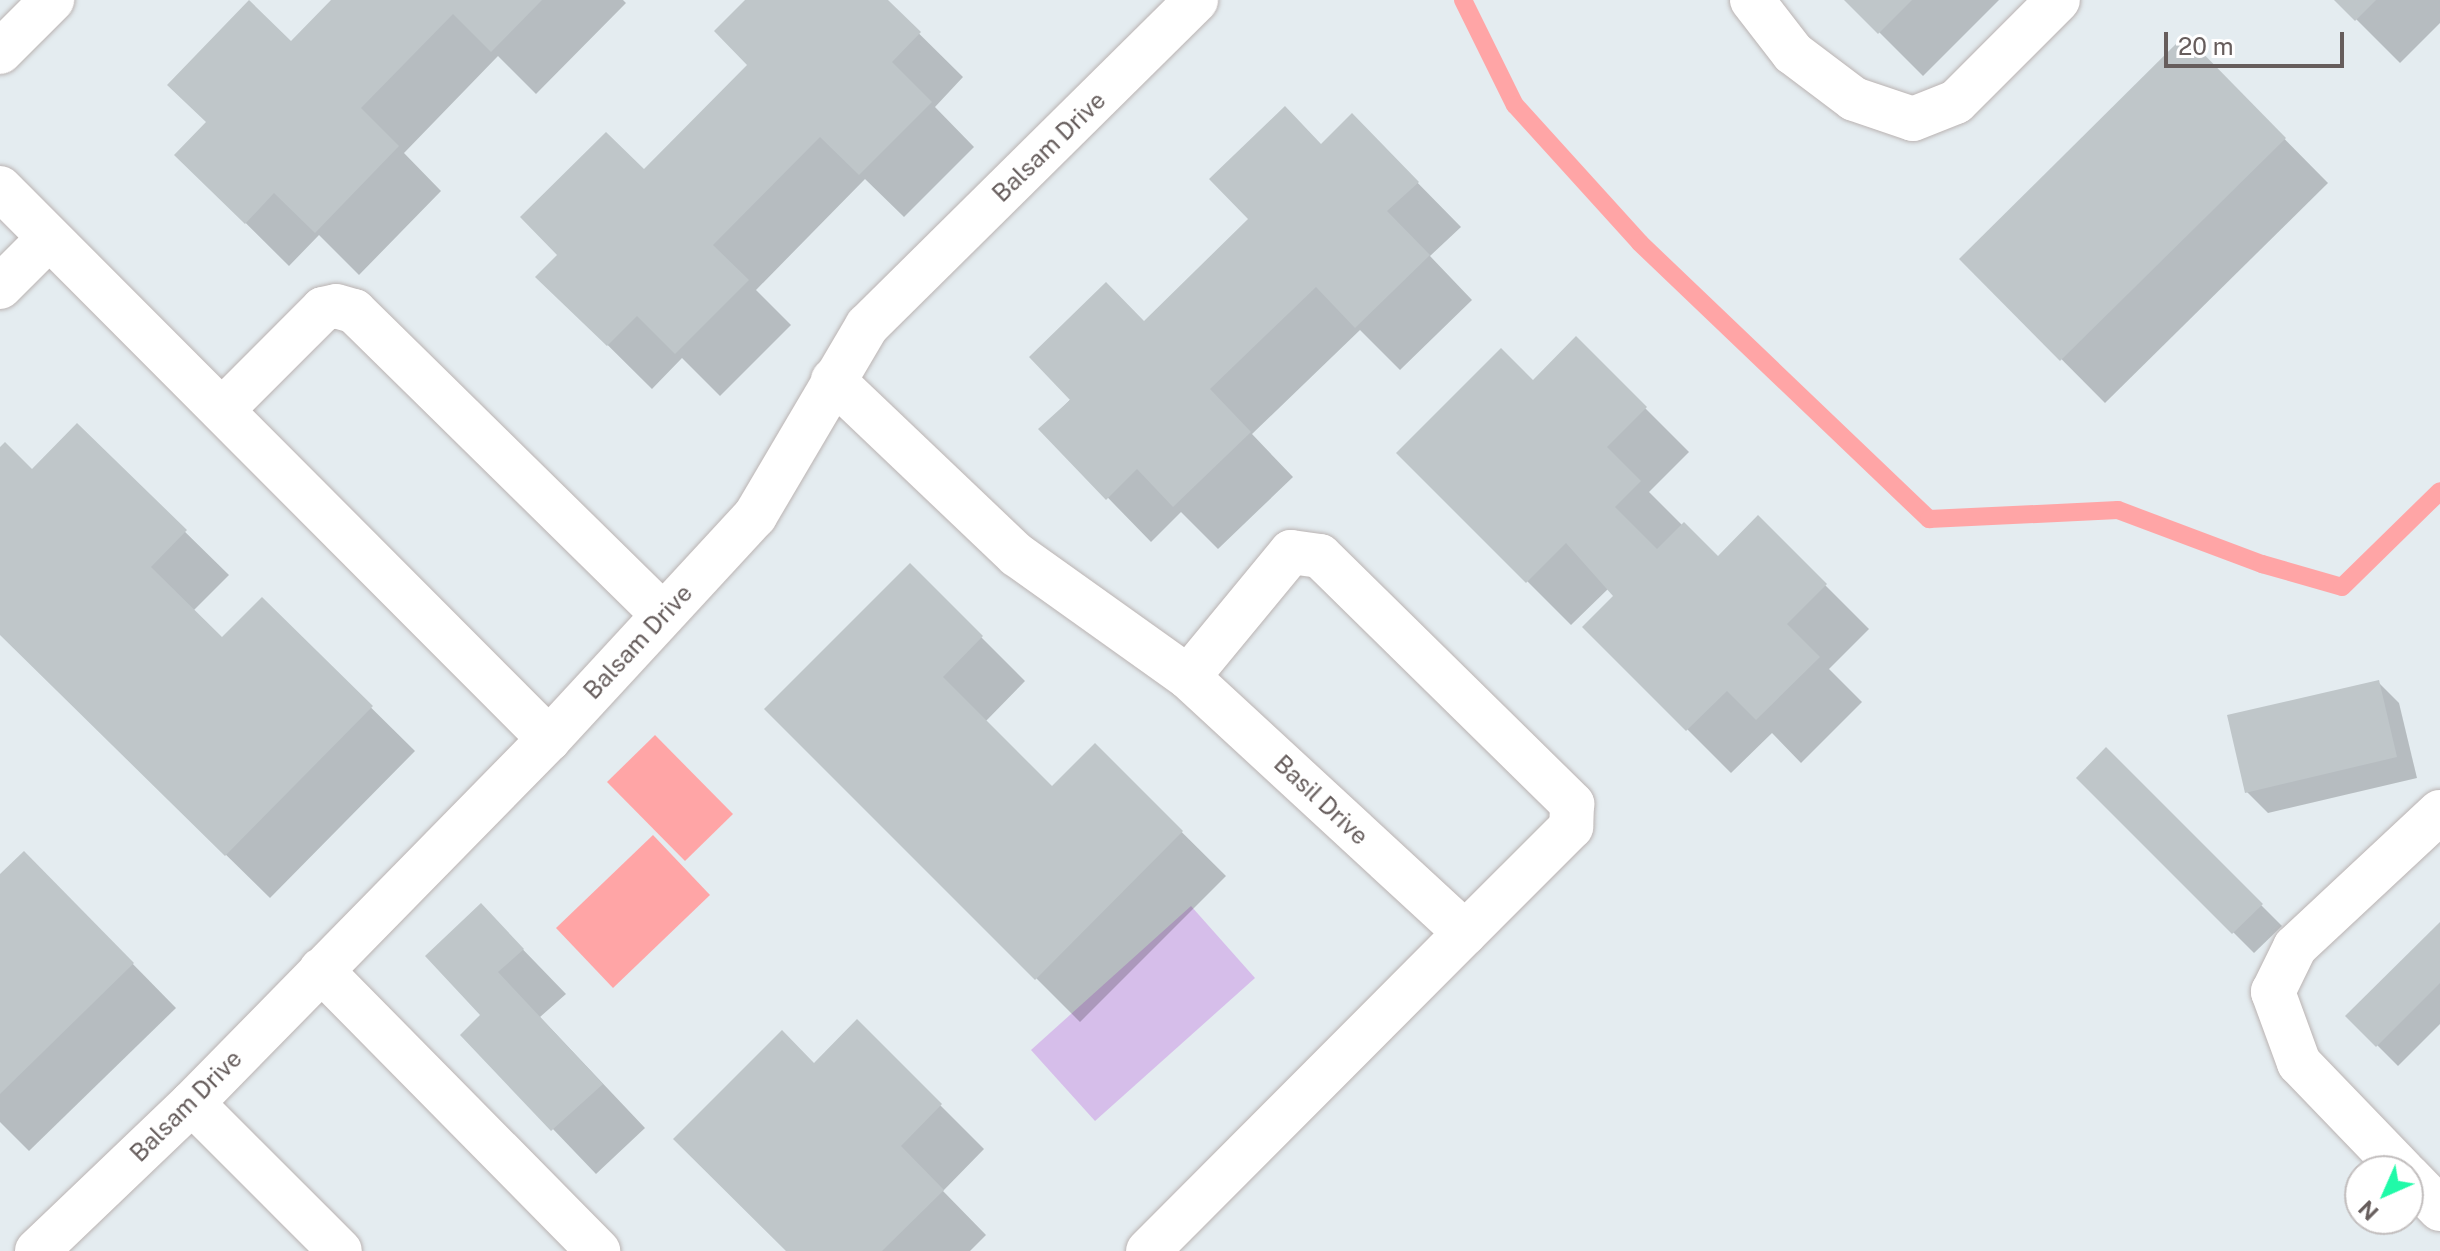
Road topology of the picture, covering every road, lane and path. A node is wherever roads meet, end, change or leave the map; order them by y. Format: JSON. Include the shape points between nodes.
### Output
{"nodes":[{"id":1,"x":52,"y":0,"type":"edge"},
{"id":2,"x":1196,"y":0,"type":"edge"},
{"id":3,"x":1752,"y":0,"type":"edge"},
{"id":4,"x":2058,"y":0,"type":"edge"},
{"id":5,"x":0,"y":52,"type":"edge"},
{"id":6,"x":0,"y":188,"type":"edge"},
{"id":7,"x":49,"y":238,"type":"junction"},
{"id":8,"x":0,"y":287,"type":"edge"},
{"id":9,"x":833,"y":380,"type":"junction"},
{"id":10,"x":222,"y":410,"type":"junction"},
{"id":11,"x":663,"y":615,"type":"junction"},
{"id":12,"x":1188,"y":677,"type":"junction"},
{"id":13,"x":549,"y":739,"type":"junction"},
{"id":14,"x":2440,"y":812,"type":"edge"},
{"id":15,"x":1465,"y":933,"type":"junction"},
{"id":16,"x":321,"y":970,"type":"junction"},
{"id":17,"x":192,"y":1103,"type":"junction"},
{"id":18,"x":2388,"y":1155,"type":"edge"},
{"id":19,"x":2424,"y":1192,"type":"edge"},
{"id":20,"x":2440,"y":1209,"type":"edge"},
{"id":21,"x":37,"y":1251,"type":"edge"},
{"id":22,"x":340,"y":1251,"type":"edge"},
{"id":23,"x":598,"y":1251,"type":"edge"},
{"id":24,"x":1148,"y":1251,"type":"edge"}],
"edges":[{"from":1,"to":5,"type":"street"},
{"from":2,"to":9,"type":"street","name":"Balsam Drive","via":[[867,326]]},
{"from":3,"to":4,"type":"street","via":[[1793,53],[1854,99],[1913,119],[1956,102]]},
{"from":6,"to":7,"type":"street"},
{"from":7,"to":8,"type":"street"},
{"from":7,"to":10,"type":"street"},
{"from":9,"to":11,"type":"street","name":"Balsam Drive","via":[[755,516]]},
{"from":9,"to":12,"type":"street","name":"Basil Drive","via":[[1017,555]]},
{"from":10,"to":11,"type":"street","via":[[323,309],[354,311]]},
{"from":10,"to":13,"type":"street"},
{"from":11,"to":13,"type":"street","name":"Balsam Drive"},
{"from":12,"to":15,"type":"street","name":"Basil Drive"},
{"from":12,"to":15,"type":"street","via":[[1291,552],[1320,556],[1572,804],[1571,827]]},
{"from":13,"to":16,"type":"street","name":"Balsam Drive"},
{"from":14,"to":18,"type":"street","via":[[2295,947],[2273,992],[2299,1063]]},
{"from":15,"to":24,"type":"street"},
{"from":16,"to":17,"type":"street","name":"Balsam Drive"},
{"from":16,"to":23,"type":"street"},
{"from":17,"to":21,"type":"street","name":"Balsam Drive"},
{"from":17,"to":22,"type":"street"},
{"from":19,"to":20,"type":"street"}]}
